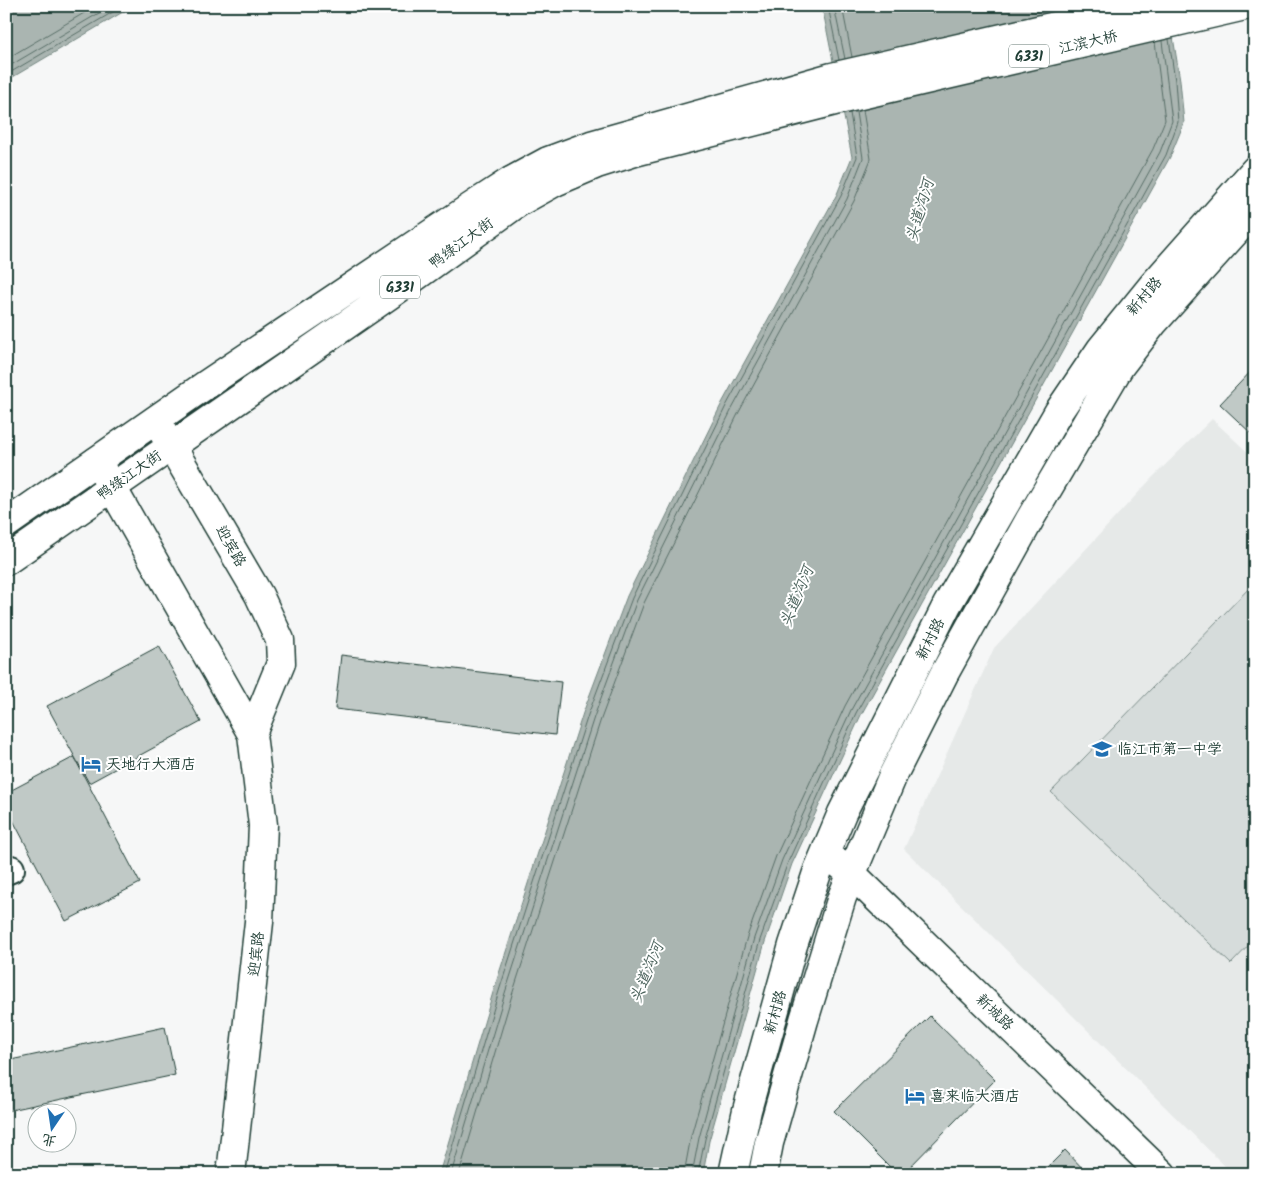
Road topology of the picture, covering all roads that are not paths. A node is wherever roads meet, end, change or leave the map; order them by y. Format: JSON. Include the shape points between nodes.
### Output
{"nodes":[{"id":1,"x":1143,"y":6,"type":"edge"},
{"id":2,"x":1234,"y":9,"type":"edge"},
{"id":3,"x":834,"y":89,"type":"junction"},
{"id":4,"x":1255,"y":170,"type":"edge"},
{"id":5,"x":1255,"y":210,"type":"edge"},
{"id":6,"x":156,"y":420,"type":"junction"},
{"id":7,"x":172,"y":446,"type":"junction"},
{"id":8,"x":97,"y":461,"type":"junction"},
{"id":9,"x":111,"y":487,"type":"junction"},
{"id":10,"x":6,"y":524,"type":"edge"},
{"id":11,"x":6,"y":560,"type":"edge"},
{"id":12,"x":252,"y":734,"type":"junction"},
{"id":13,"x":826,"y":853,"type":"junction"},
{"id":14,"x":852,"y":874,"type":"junction"},
{"id":15,"x":231,"y":1174,"type":"edge"},
{"id":16,"x":733,"y":1174,"type":"edge"},
{"id":17,"x":762,"y":1174,"type":"edge"},
{"id":18,"x":1162,"y":1174,"type":"edge"}],
"edges":[{"from":1,"to":3,"type":"main road","name":"江滨大桥","number":"G331"},
{"from":2,"to":3,"type":"main road","name":"江滨大桥","number":"G331"},
{"from":3,"to":6,"type":"main road","name":"鸭绿江大街","number":"G331","via":[[620,137],[548,161],[471,207]]},
{"from":3,"to":7,"type":"main road","name":"鸭绿江大街","number":"G331","via":[[597,164],[555,182],[519,202]]},
{"from":4,"to":13,"type":"main road","name":"新村路","via":[[1153,285],[1101,350],[1059,412],[947,605],[846,805]]},
{"from":5,"to":14,"type":"main road","name":"新村路","via":[[1154,322],[1116,374],[944,674],[893,776]]},
{"from":6,"to":7,"type":"main road","name":"迎宾路"},
{"from":6,"to":8,"type":"main road","name":"鸭绿江大街","number":"G331"},
{"from":7,"to":9,"type":"main road","name":"鸭绿江大街","number":"G331"},
{"from":7,"to":12,"type":"main road","name":"迎宾路","via":[[259,595],[280,640],[281,663]]},
{"from":8,"to":9,"type":"main road","name":"迎宾路"},
{"from":8,"to":10,"type":"main road","name":"鸭绿江大街","number":"G331"},
{"from":9,"to":11,"type":"main road","name":"鸭绿江大街","number":"G331"},
{"from":9,"to":12,"type":"main road","name":"迎宾路"},
{"from":12,"to":15,"type":"main road","name":"迎宾路","via":[[264,825],[259,922]]},
{"from":13,"to":14,"type":"main road","name":"新城路"},
{"from":13,"to":16,"type":"main road","name":"新村路","via":[[793,945],[747,1110]]},
{"from":14,"to":17,"type":"main road","name":"新村路","via":[[804,1020]]},
{"from":14,"to":18,"type":"main road","name":"新城路"}]}
